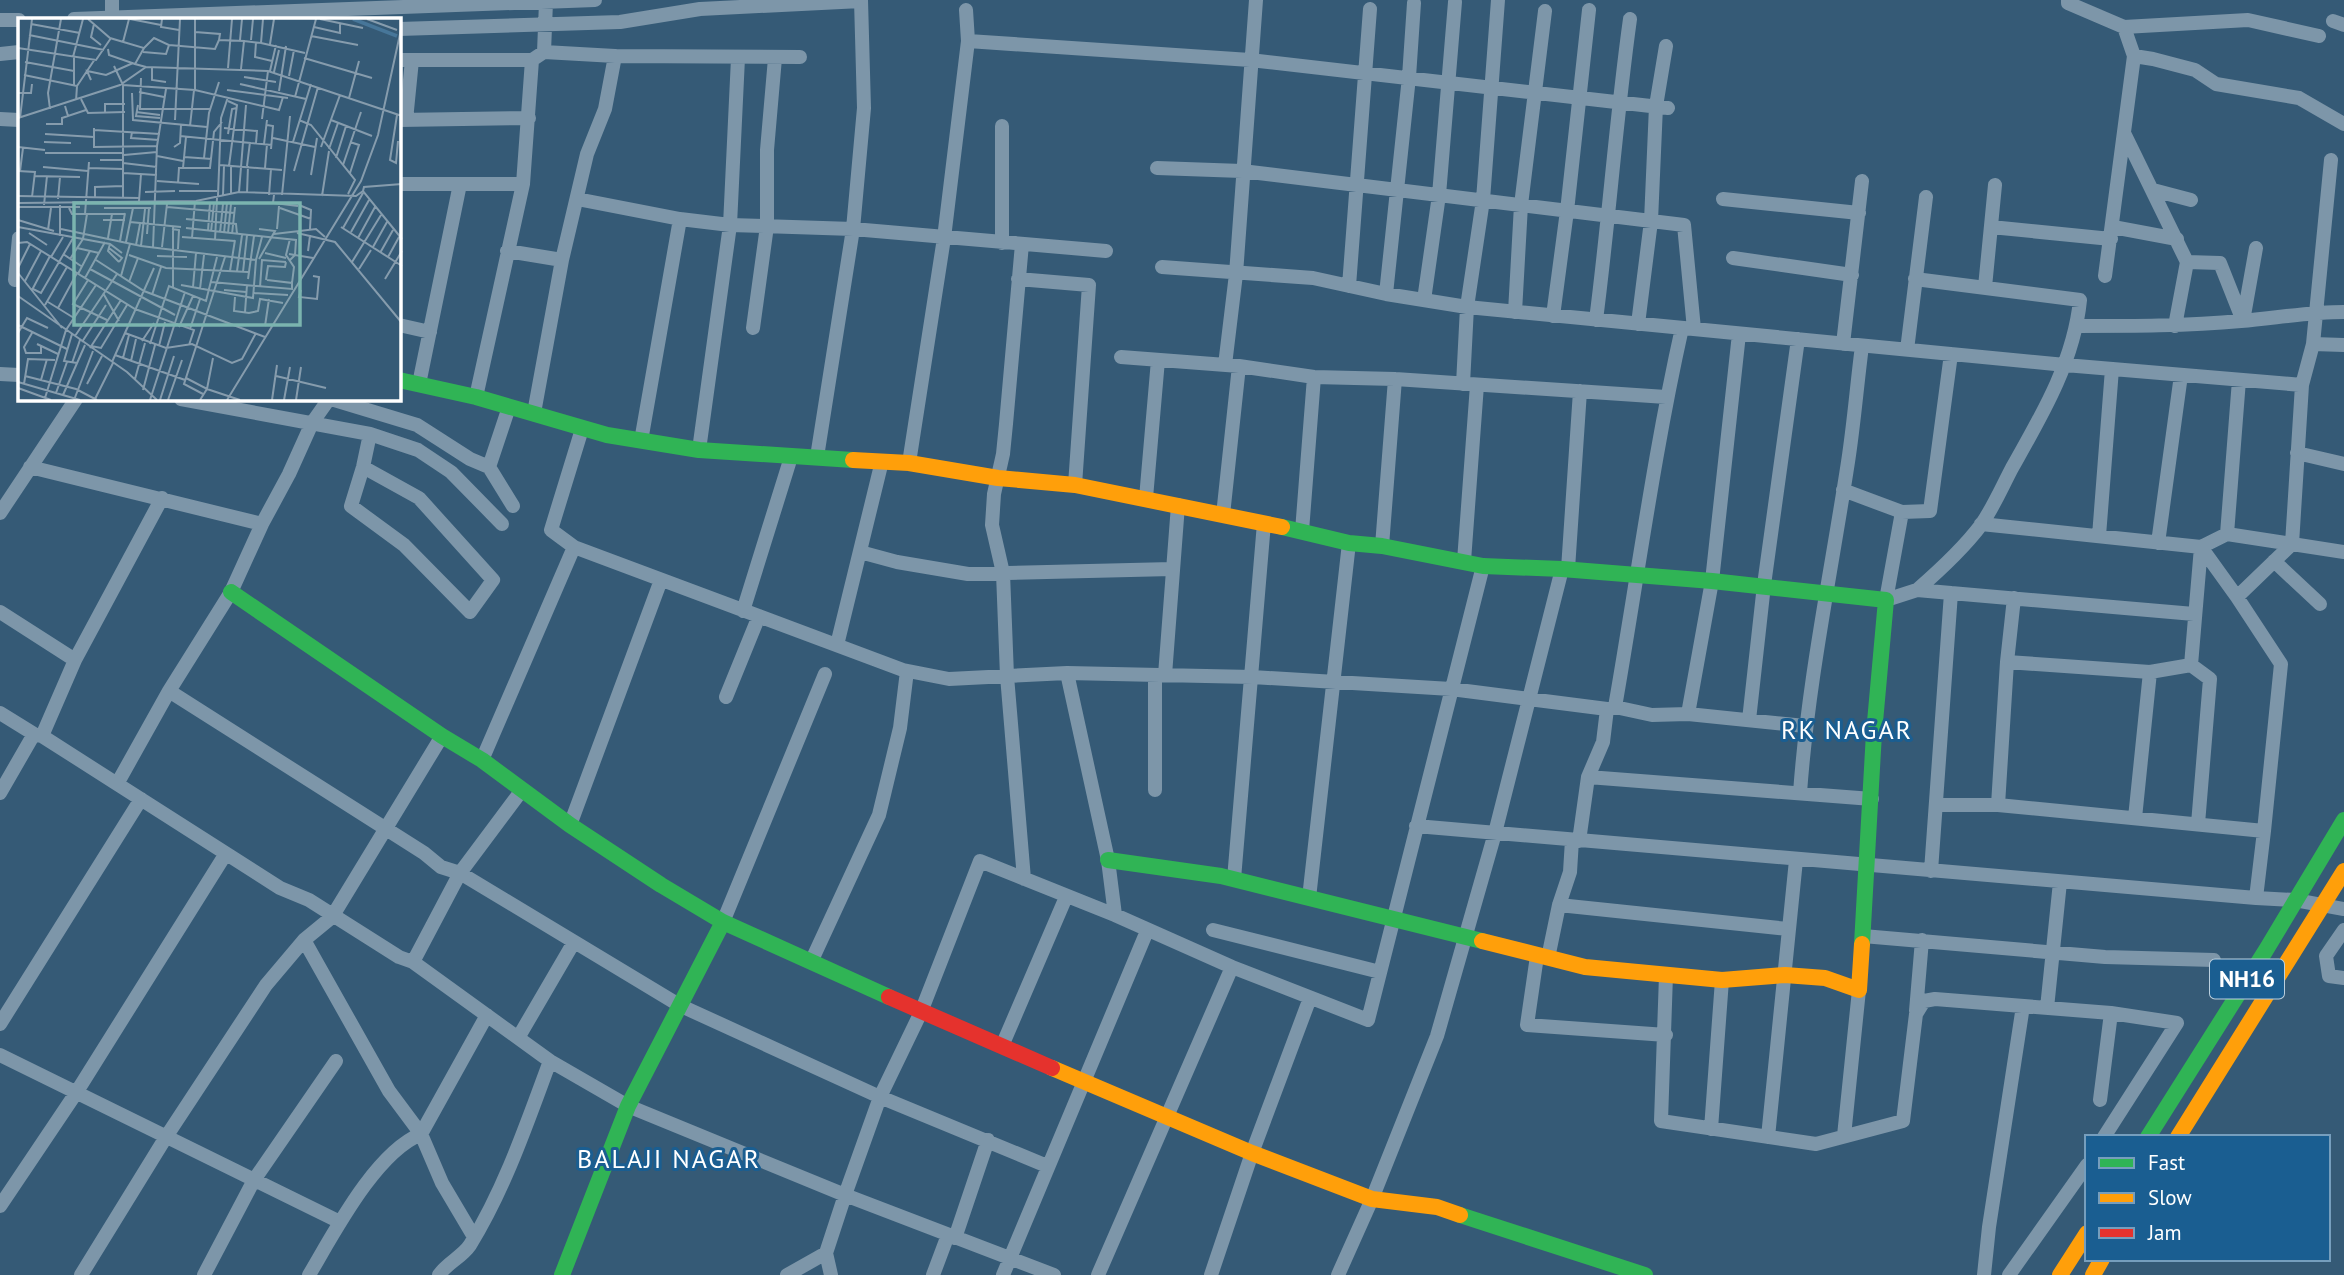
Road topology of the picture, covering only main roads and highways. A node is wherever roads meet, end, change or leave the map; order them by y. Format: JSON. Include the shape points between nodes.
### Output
{"nodes":[{"id":1,"x":401,"y":380,"type":"edge"},
{"id":2,"x":231,"y":592,"type":"road end"},
{"id":3,"x":2344,"y":820,"type":"edge"},
{"id":4,"x":1108,"y":860,"type":"road end"},
{"id":5,"x":2344,"y":871,"type":"edge"},
{"id":6,"x":723,"y":922,"type":"junction"},
{"id":7,"x":2149,"y":1135,"type":"edge"},
{"id":8,"x":2179,"y":1135,"type":"edge"},
{"id":9,"x":2085,"y":1236,"type":"edge"},
{"id":10,"x":562,"y":1275,"type":"edge"},
{"id":11,"x":1645,"y":1275,"type":"edge"},
{"id":12,"x":2060,"y":1275,"type":"edge"}],
"edges":[{"from":1,"to":4,"type":"main road","via":[[582,429],[699,450],[909,463],[1075,485],[1349,543],[1483,566],[1764,585],[1886,600],[1859,990],[1825,978],[1785,975],[1722,980],[1585,967],[1234,879]]},
{"from":2,"to":6,"type":"main road","via":[[570,824]]},
{"from":3,"to":7,"type":"main road","number":"NH16"},
{"from":5,"to":8,"type":"main road","number":"NH16"},
{"from":6,"to":10,"type":"main road","via":[[628,1106]]},
{"from":6,"to":11,"type":"main road","via":[[921,1012],[1372,1199],[1437,1207]]},
{"from":9,"to":12,"type":"main road"}]}
